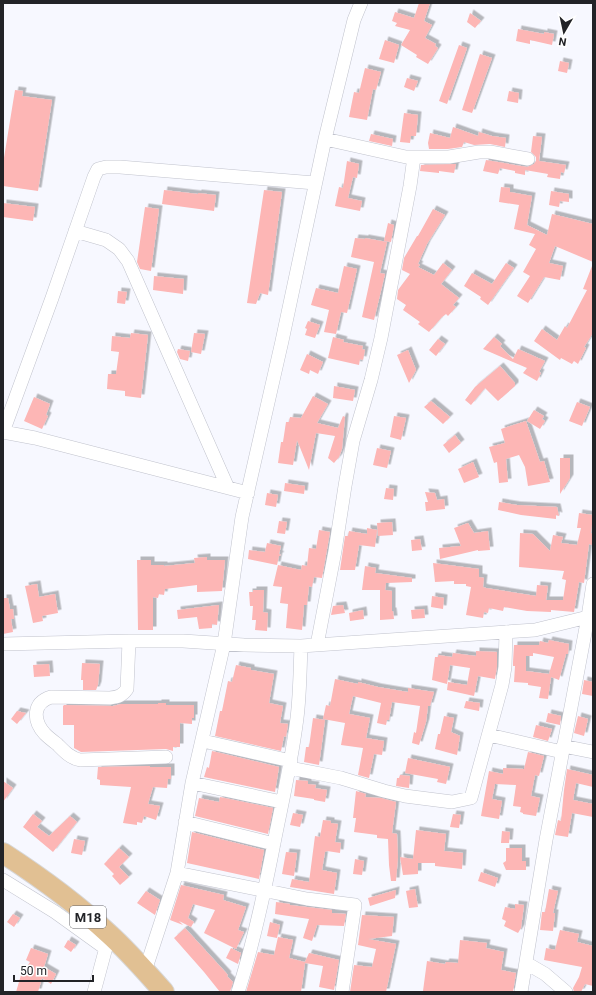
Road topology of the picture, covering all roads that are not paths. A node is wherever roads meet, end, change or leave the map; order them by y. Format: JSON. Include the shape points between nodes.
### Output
{"nodes":[{"id":1,"x":362,"y":3,"type":"edge"},
{"id":2,"x":324,"y":139,"type":"junction"},
{"id":3,"x":414,"y":157,"type":"junction"},
{"id":4,"x":528,"y":159,"type":"dead end"},
{"id":5,"x":315,"y":183,"type":"junction"},
{"id":6,"x":75,"y":231,"type":"junction"},
{"id":7,"x":3,"y":432,"type":"edge"},
{"id":8,"x":228,"y":488,"type":"junction"},
{"id":9,"x":248,"y":493,"type":"junction"},
{"id":10,"x":593,"y":584,"type":"edge"},
{"id":11,"x":590,"y":616,"type":"edge"},
{"id":12,"x":506,"y":632,"type":"junction"},
{"id":13,"x":129,"y":641,"type":"junction"},
{"id":14,"x":3,"y":644,"type":"edge"},
{"id":15,"x":224,"y":644,"type":"junction"},
{"id":16,"x":317,"y":645,"type":"junction"},
{"id":17,"x":301,"y":646,"type":"junction"},
{"id":18,"x":489,"y":735,"type":"junction"},
{"id":19,"x":203,"y":741,"type":"junction"},
{"id":20,"x":562,"y":749,"type":"junction"},
{"id":21,"x":593,"y":752,"type":"edge"},
{"id":22,"x":166,"y":757,"type":"dead end"},
{"id":23,"x":290,"y":764,"type":"junction"},
{"id":24,"x":192,"y":783,"type":"junction"},
{"id":25,"x":282,"y":802,"type":"junction"},
{"id":26,"x":185,"y":822,"type":"junction"},
{"id":27,"x":274,"y":844,"type":"junction"},
{"id":28,"x":3,"y":853,"type":"edge"},
{"id":29,"x":176,"y":873,"type":"junction"},
{"id":30,"x":3,"y":880,"type":"edge"},
{"id":31,"x":265,"y":890,"type":"junction"},
{"id":32,"x":107,"y":941,"type":"junction"},
{"id":33,"x":526,"y":963,"type":"junction"},
{"id":34,"x":145,"y":971,"type":"junction"},
{"id":35,"x":94,"y":992,"type":"edge"},
{"id":36,"x":164,"y":992,"type":"edge"},
{"id":37,"x":238,"y":992,"type":"edge"},
{"id":38,"x":342,"y":992,"type":"edge"},
{"id":39,"x":521,"y":992,"type":"edge"},
{"id":40,"x":566,"y":992,"type":"edge"}],
"edges":[{"from":1,"to":2,"type":"street","via":[[354,20]]},
{"from":2,"to":3,"type":"street"},
{"from":2,"to":5,"type":"street"},
{"from":3,"to":4,"type":"street","via":[[490,152]]},
{"from":3,"to":16,"type":"street","via":[[381,338],[353,441]]},
{"from":5,"to":6,"type":"street","via":[[106,167],[98,169],[94,177]]},
{"from":5,"to":9,"type":"street"},
{"from":6,"to":7,"type":"street"},
{"from":6,"to":8,"type":"street","via":[[106,240],[119,249],[128,262]]},
{"from":7,"to":8,"type":"street"},
{"from":8,"to":9,"type":"street"},
{"from":9,"to":15,"type":"street","via":[[242,517]]},
{"from":10,"to":11,"type":"street"},
{"from":11,"to":12,"type":"street","via":[[535,630]]},
{"from":11,"to":20,"type":"street"},
{"from":12,"to":16,"type":"street"},
{"from":12,"to":18,"type":"street","via":[[504,676]]},
{"from":13,"to":14,"type":"street"},
{"from":13,"to":15,"type":"street"},
{"from":13,"to":22,"type":"street","via":[[127,689],[123,695],[110,698],[44,699],[38,704],[37,720],[44,733],[73,758],[80,760]]},
{"from":15,"to":17,"type":"street"},
{"from":15,"to":19,"type":"street"},
{"from":16,"to":17,"type":"street"},
{"from":17,"to":23,"type":"street","via":[[297,717]]},
{"from":18,"to":20,"type":"street"},
{"from":18,"to":23,"type":"street","via":[[471,798],[452,802],[405,796]]},
{"from":19,"to":23,"type":"street"},
{"from":19,"to":24,"type":"street"},
{"from":20,"to":21,"type":"street"},
{"from":20,"to":33,"type":"street"},
{"from":23,"to":25,"type":"street"},
{"from":24,"to":25,"type":"street"},
{"from":24,"to":26,"type":"street"},
{"from":25,"to":27,"type":"street"},
{"from":26,"to":27,"type":"street"},
{"from":26,"to":29,"type":"street"},
{"from":27,"to":31,"type":"street"},
{"from":28,"to":32,"type":"main road","number":"M18","via":[[67,899]]},
{"from":29,"to":31,"type":"street"},
{"from":29,"to":34,"type":"street"},
{"from":30,"to":32,"type":"street"},
{"from":31,"to":37,"type":"street"},
{"from":31,"to":38,"type":"street","via":[[355,906]]},
{"from":32,"to":34,"type":"main road","number":"M18"},
{"from":32,"to":35,"type":"street"},
{"from":33,"to":39,"type":"street"},
{"from":33,"to":40,"type":"street","via":[[545,974]]},
{"from":34,"to":36,"type":"main road","number":"M18"}]}
